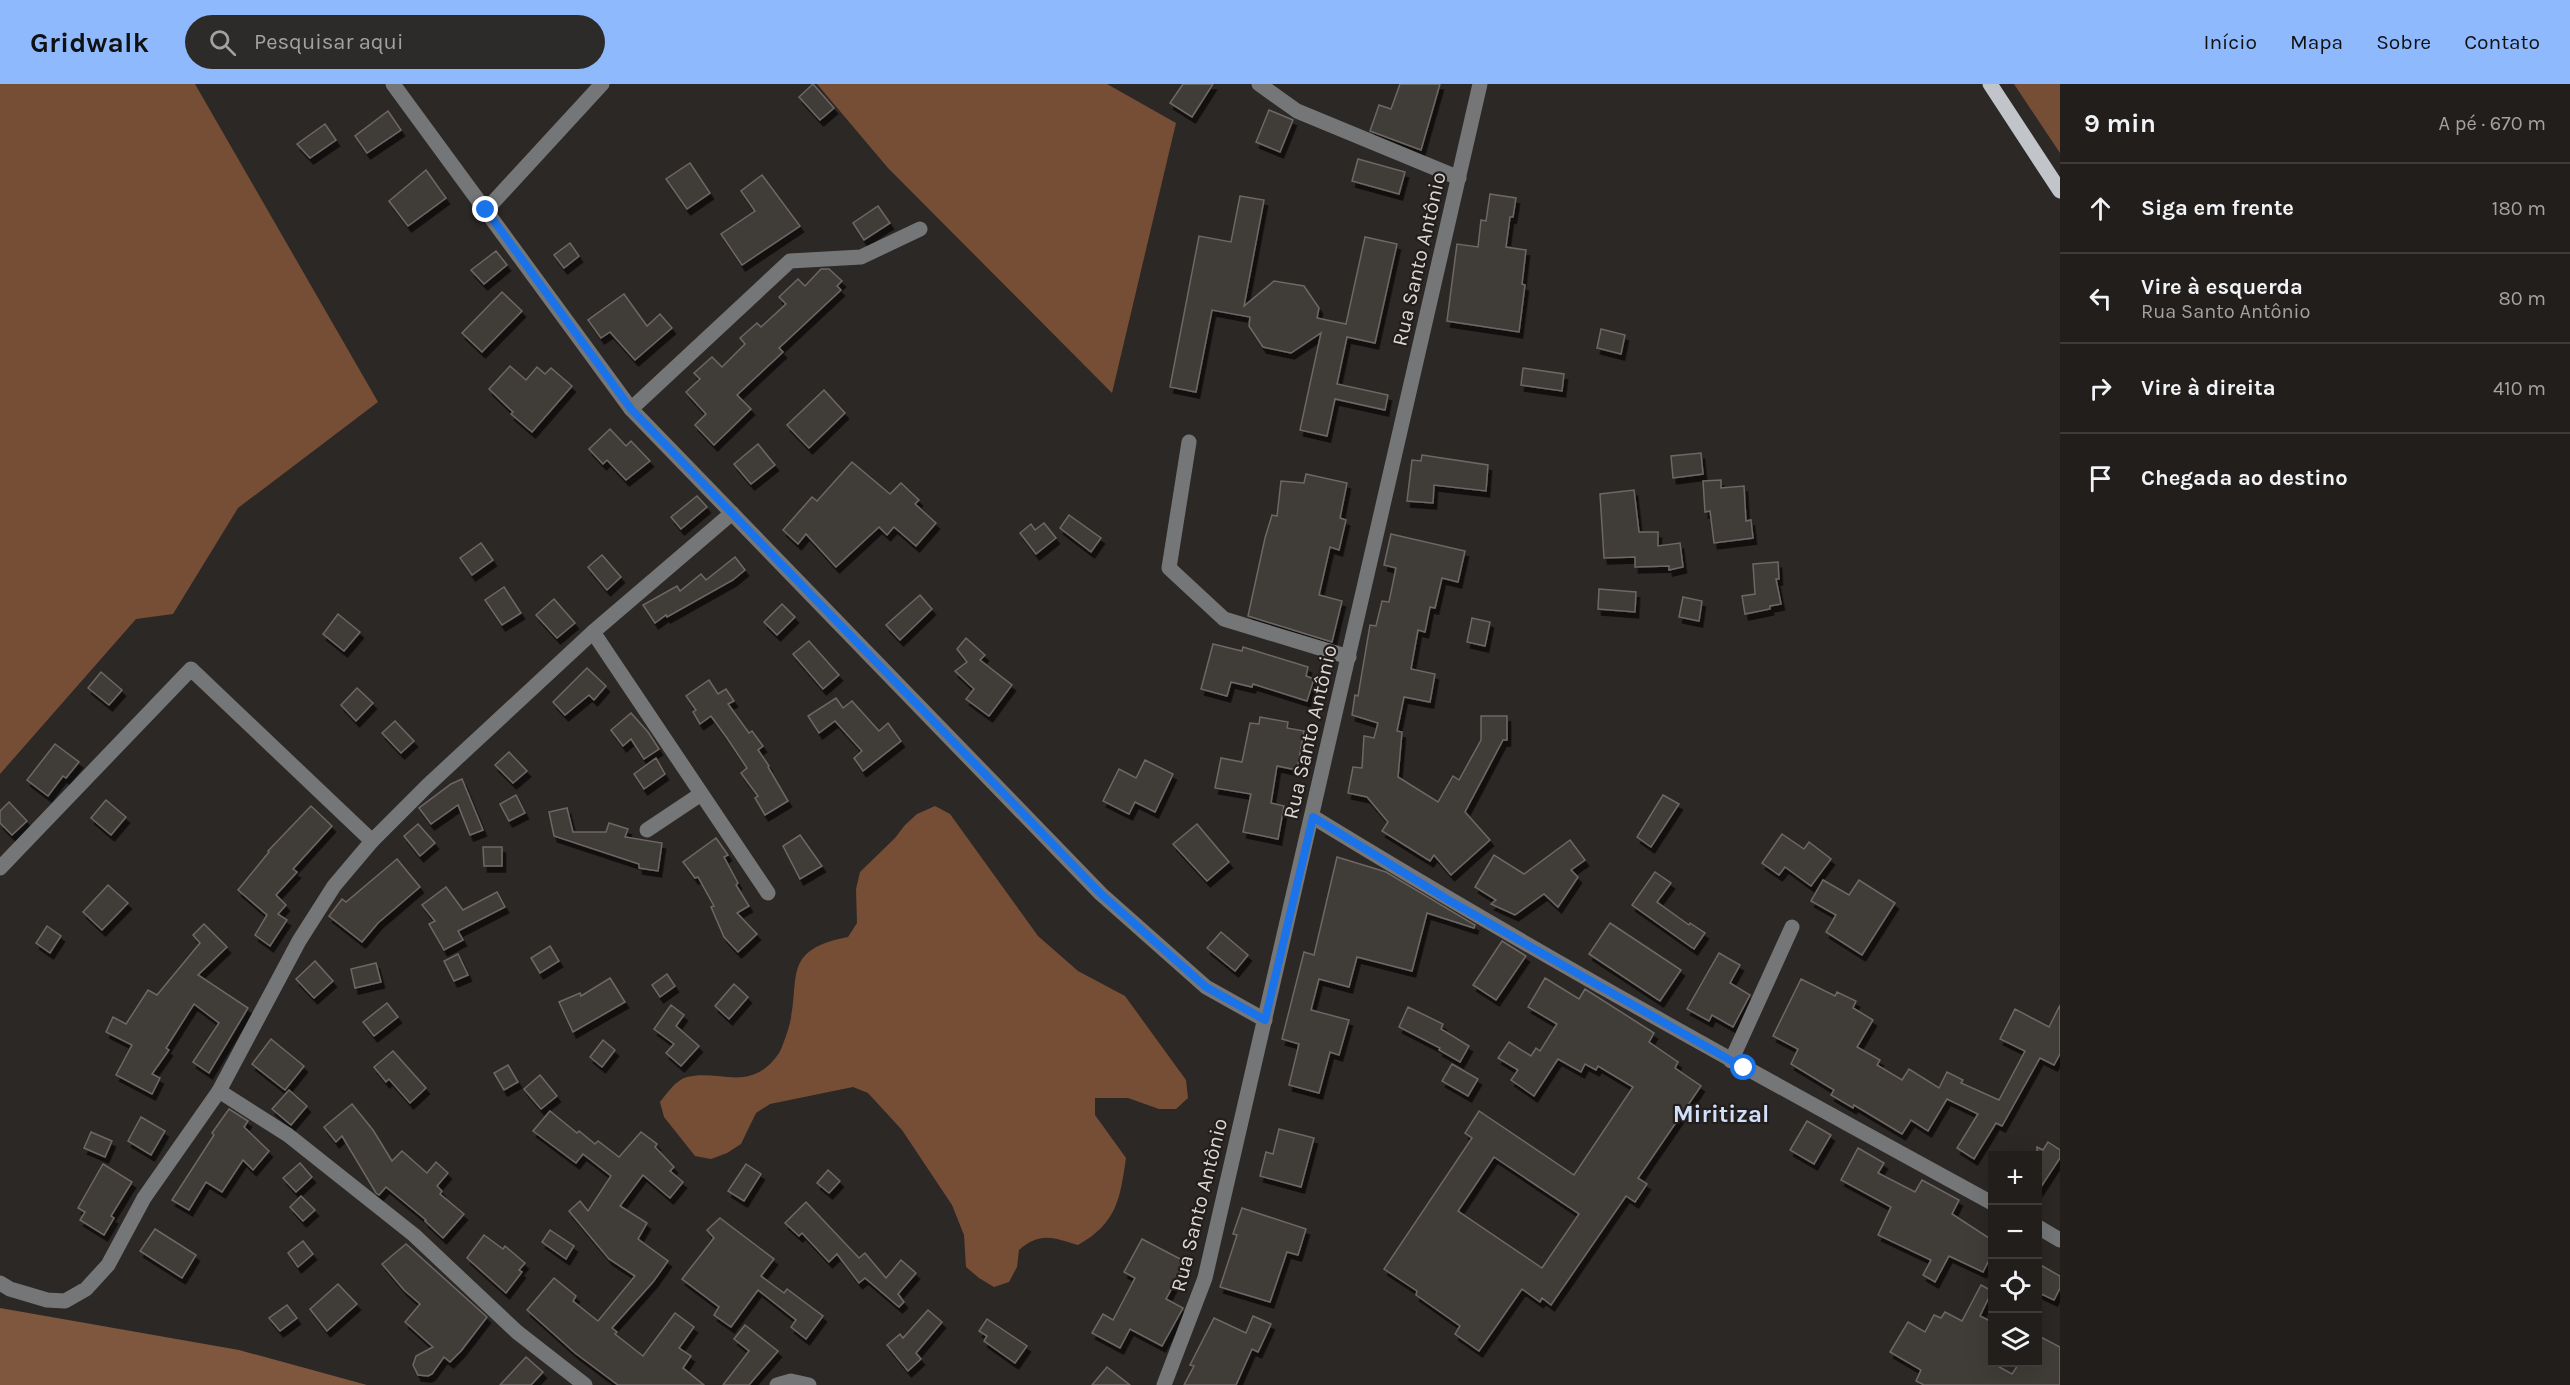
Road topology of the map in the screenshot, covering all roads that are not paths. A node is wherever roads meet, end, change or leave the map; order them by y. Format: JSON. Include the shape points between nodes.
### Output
{"nodes":[{"id":1,"x":393,"y":84,"type":"edge"},
{"id":2,"x":602,"y":84,"type":"edge"},
{"id":3,"x":1259,"y":84,"type":"edge"},
{"id":4,"x":1480,"y":84,"type":"edge"},
{"id":5,"x":1990,"y":84,"type":"edge"},
{"id":6,"x":1459,"y":178,"type":"junction"},
{"id":7,"x":2060,"y":191,"type":"edge"},
{"id":8,"x":486,"y":210,"type":"junction"},
{"id":9,"x":920,"y":230,"type":"dead end"},
{"id":10,"x":631,"y":409,"type":"junction"},
{"id":11,"x":1189,"y":442,"type":"dead end"},
{"id":12,"x":732,"y":513,"type":"junction"},
{"id":13,"x":593,"y":632,"type":"junction"},
{"id":14,"x":1349,"y":657,"type":"junction"},
{"id":15,"x":701,"y":794,"type":"junction"},
{"id":16,"x":1313,"y":817,"type":"junction"},
{"id":17,"x":647,"y":830,"type":"dead end"},
{"id":18,"x":372,"y":841,"type":"junction"},
{"id":19,"x":0,"y":868,"type":"edge"},
{"id":20,"x":768,"y":893,"type":"dead end"},
{"id":21,"x":1792,"y":927,"type":"dead end"},
{"id":22,"x":1265,"y":1020,"type":"junction"},
{"id":23,"x":1731,"y":1061,"type":"junction"},
{"id":24,"x":219,"y":1091,"type":"junction"},
{"id":25,"x":1988,"y":1201,"type":"edge"},
{"id":26,"x":2042,"y":1230,"type":"edge"},
{"id":27,"x":2060,"y":1239,"type":"edge"},
{"id":28,"x":0,"y":1283,"type":"edge"},
{"id":29,"x":585,"y":1385,"type":"edge"},
{"id":30,"x":777,"y":1385,"type":"edge"},
{"id":31,"x":809,"y":1385,"type":"edge"},
{"id":32,"x":1164,"y":1385,"type":"edge"}],
"edges":[{"from":1,"to":8,"type":"street"},
{"from":2,"to":8,"type":"street"},
{"from":3,"to":6,"type":"street","via":[[1297,111]]},
{"from":4,"to":6,"type":"street","name":"Rua Santo Antônio"},
{"from":5,"to":7,"type":"main road"},
{"from":6,"to":14,"type":"street","name":"Rua Santo Antônio"},
{"from":8,"to":10,"type":"street"},
{"from":9,"to":10,"type":"street","via":[[861,257],[790,261]]},
{"from":10,"to":12,"type":"street"},
{"from":11,"to":14,"type":"street","via":[[1169,568],[1224,619]]},
{"from":12,"to":13,"type":"street"},
{"from":12,"to":22,"type":"street","via":[[1101,894],[1206,987]]},
{"from":13,"to":15,"type":"street"},
{"from":13,"to":18,"type":"street"},
{"from":14,"to":16,"type":"street","name":"Rua Santo Antônio"},
{"from":15,"to":17,"type":"street"},
{"from":15,"to":20,"type":"street"},
{"from":16,"to":22,"type":"street","name":"Rua Santo Antônio"},
{"from":16,"to":23,"type":"street","via":[[1450,901]]},
{"from":18,"to":19,"type":"street","via":[[191,669]]},
{"from":18,"to":24,"type":"street","via":[[334,886],[299,941]]},
{"from":21,"to":23,"type":"street"},
{"from":22,"to":32,"type":"street","name":"Rua Santo Antônio","via":[[1205,1278]]},
{"from":23,"to":25,"type":"street"},
{"from":24,"to":28,"type":"street","via":[[144,1197],[108,1265],[86,1289],[65,1301],[47,1300]]},
{"from":24,"to":29,"type":"street","via":[[288,1135],[414,1235],[517,1332]]},
{"from":26,"to":27,"type":"street"},
{"from":30,"to":31,"type":"street","via":[[791,1381]]}]}
